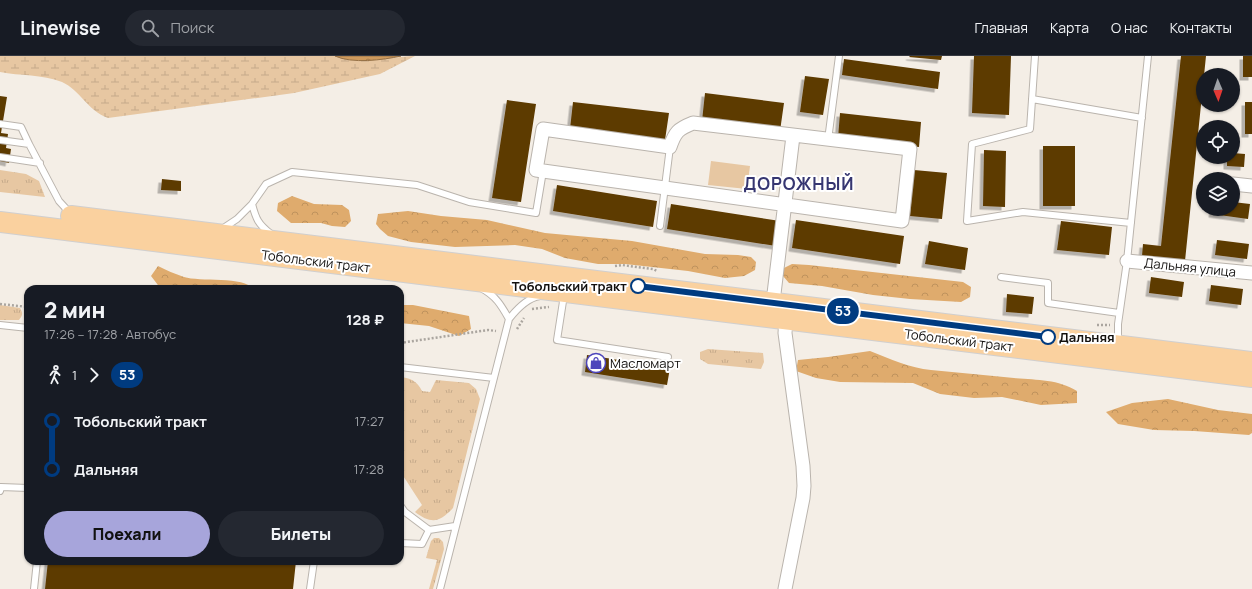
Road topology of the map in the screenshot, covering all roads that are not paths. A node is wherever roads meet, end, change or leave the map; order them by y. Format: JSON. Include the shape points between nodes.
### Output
{"nodes":[{"id":1,"x":839,"y":56,"type":"edge"},
{"id":2,"x":1035,"y":56,"type":"edge"},
{"id":3,"x":1148,"y":56,"type":"edge"},
{"id":4,"x":1032,"y":99,"type":"junction"},
{"id":5,"x":1142,"y":118,"type":"junction"},
{"id":6,"x":0,"y":124,"type":"edge"},
{"id":7,"x":793,"y":136,"type":"junction"},
{"id":8,"x":0,"y":140,"type":"edge"},
{"id":9,"x":828,"y":140,"type":"junction"},
{"id":10,"x":29,"y":144,"type":"junction"},
{"id":11,"x":670,"y":148,"type":"junction"},
{"id":12,"x":0,"y":157,"type":"edge"},
{"id":13,"x":40,"y":163,"type":"junction"},
{"id":14,"x":543,"y":171,"type":"junction"},
{"id":15,"x":1240,"y":185,"type":"edge"},
{"id":16,"x":1252,"y":186,"type":"edge"},
{"id":17,"x":665,"y":188,"type":"junction"},
{"id":18,"x":252,"y":204,"type":"junction"},
{"id":19,"x":786,"y":206,"type":"junction"},
{"id":20,"x":0,"y":208,"type":"edge"},
{"id":21,"x":78,"y":217,"type":"junction"},
{"id":22,"x":0,"y":222,"type":"edge"},
{"id":23,"x":1131,"y":223,"type":"junction"},
{"id":24,"x":660,"y":226,"type":"dead end"},
{"id":25,"x":211,"y":233,"type":"junction"},
{"id":26,"x":280,"y":242,"type":"junction"},
{"id":27,"x":1127,"y":261,"type":"junction"},
{"id":28,"x":1252,"y":273,"type":"edge"},
{"id":29,"x":1001,"y":277,"type":"dead end"},
{"id":30,"x":466,"y":280,"type":"junction"},
{"id":31,"x":564,"y":299,"type":"junction"},
{"id":32,"x":774,"y":302,"type":"junction"},
{"id":33,"x":1119,"y":313,"type":"junction"},
{"id":34,"x":509,"y":319,"type":"junction"},
{"id":35,"x":786,"y":319,"type":"junction"},
{"id":36,"x":0,"y":325,"type":"edge"},
{"id":37,"x":24,"y":328,"type":"edge"},
{"id":38,"x":1117,"y":353,"type":"junction"},
{"id":39,"x":668,"y":357,"type":"dead end"},
{"id":40,"x":1252,"y":362,"type":"edge"},
{"id":41,"x":404,"y":368,"type":"edge"},
{"id":42,"x":1252,"y":376,"type":"edge"},
{"id":43,"x":494,"y":378,"type":"junction"},
{"id":44,"x":24,"y":488,"type":"edge"},
{"id":45,"x":0,"y":491,"type":"edge"},
{"id":46,"x":404,"y":512,"type":"edge"},
{"id":47,"x":455,"y":526,"type":"junction"},
{"id":48,"x":429,"y":530,"type":"junction"},
{"id":49,"x":404,"y":543,"type":"edge"},
{"id":50,"x":37,"y":565,"type":"edge"},
{"id":51,"x":313,"y":565,"type":"edge"},
{"id":52,"x":34,"y":589,"type":"edge"},
{"id":53,"x":310,"y":589,"type":"edge"},
{"id":54,"x":440,"y":589,"type":"edge"},
{"id":55,"x":785,"y":589,"type":"edge"}],
"edges":[{"from":1,"to":9,"type":"lane"},
{"from":2,"to":4,"type":"lane"},
{"from":3,"to":5,"type":"lane"},
{"from":4,"to":5,"type":"lane"},
{"from":4,"to":23,"type":"lane","via":[[1030,129],[972,144],[967,221],[1023,212]]},
{"from":5,"to":23,"type":"lane"},
{"from":6,"to":10,"type":"lane","via":[[21,127]]},
{"from":7,"to":9,"type":"street"},
{"from":7,"to":11,"type":"street","via":[[693,122],[678,130]]},
{"from":7,"to":19,"type":"street"},
{"from":8,"to":10,"type":"lane"},
{"from":9,"to":19,"type":"street","via":[[910,149],[902,221]]},
{"from":10,"to":13,"type":"lane"},
{"from":11,"to":14,"type":"street","via":[[543,129],[536,170]]},
{"from":11,"to":17,"type":"lane"},
{"from":12,"to":13,"type":"lane"},
{"from":13,"to":21,"type":"lane","via":[[60,201]]},
{"from":14,"to":17,"type":"street"},
{"from":14,"to":18,"type":"lane","via":[[536,213],[469,202],[417,185],[292,172],[266,184]]},
{"from":15,"to":16,"type":"street"},
{"from":17,"to":19,"type":"street"},
{"from":17,"to":24,"type":"lane"},
{"from":18,"to":25,"type":"lane","via":[[226,227]]},
{"from":18,"to":26,"type":"lane","via":[[255,217]]},
{"from":19,"to":32,"type":"street"},
{"from":20,"to":21,"type":"main road","name":"Тобольский тракт"},
{"from":21,"to":25,"type":"main road","name":"Тобольский тракт"},
{"from":22,"to":30,"type":"main road","name":"Тобольский тракт"},
{"from":23,"to":27,"type":"lane"},
{"from":25,"to":26,"type":"main road","name":"Тобольский тракт"},
{"from":26,"to":32,"type":"main road","name":"Тобольский тракт"},
{"from":27,"to":28,"type":"street","name":"Дальняя улица"},
{"from":27,"to":33,"type":"lane"},
{"from":29,"to":33,"type":"lane","via":[[1048,283],[1048,303]]},
{"from":30,"to":31,"type":"main road","name":"Тобольский тракт"},
{"from":30,"to":34,"type":"lane","via":[[488,292],[501,304]]},
{"from":31,"to":34,"type":"lane","via":[[536,296],[519,307]]},
{"from":31,"to":35,"type":"main road","name":"Тобольский тракт"},
{"from":31,"to":39,"type":"lane","via":[[557,340]]},
{"from":32,"to":38,"type":"main road","name":"Тобольский тракт"},
{"from":33,"to":38,"type":"lane"},
{"from":34,"to":43,"type":"lane"},
{"from":35,"to":38,"type":"main road","name":"Тобольский тракт"},
{"from":35,"to":55,"type":"street","via":[[785,333],[804,486]]},
{"from":36,"to":37,"type":"lane"},
{"from":38,"to":40,"type":"main road","name":"Тобольский тракт"},
{"from":38,"to":42,"type":"main road","name":"Тобольский тракт"},
{"from":41,"to":43,"type":"lane"},
{"from":43,"to":47,"type":"lane"},
{"from":44,"to":45,"type":"lane","via":[[1,487]]},
{"from":46,"to":48,"type":"lane"},
{"from":47,"to":48,"type":"lane"},
{"from":47,"to":54,"type":"lane"},
{"from":48,"to":49,"type":"lane","via":[[422,544]]},
{"from":50,"to":52,"type":"lane"},
{"from":51,"to":53,"type":"lane"}]}
